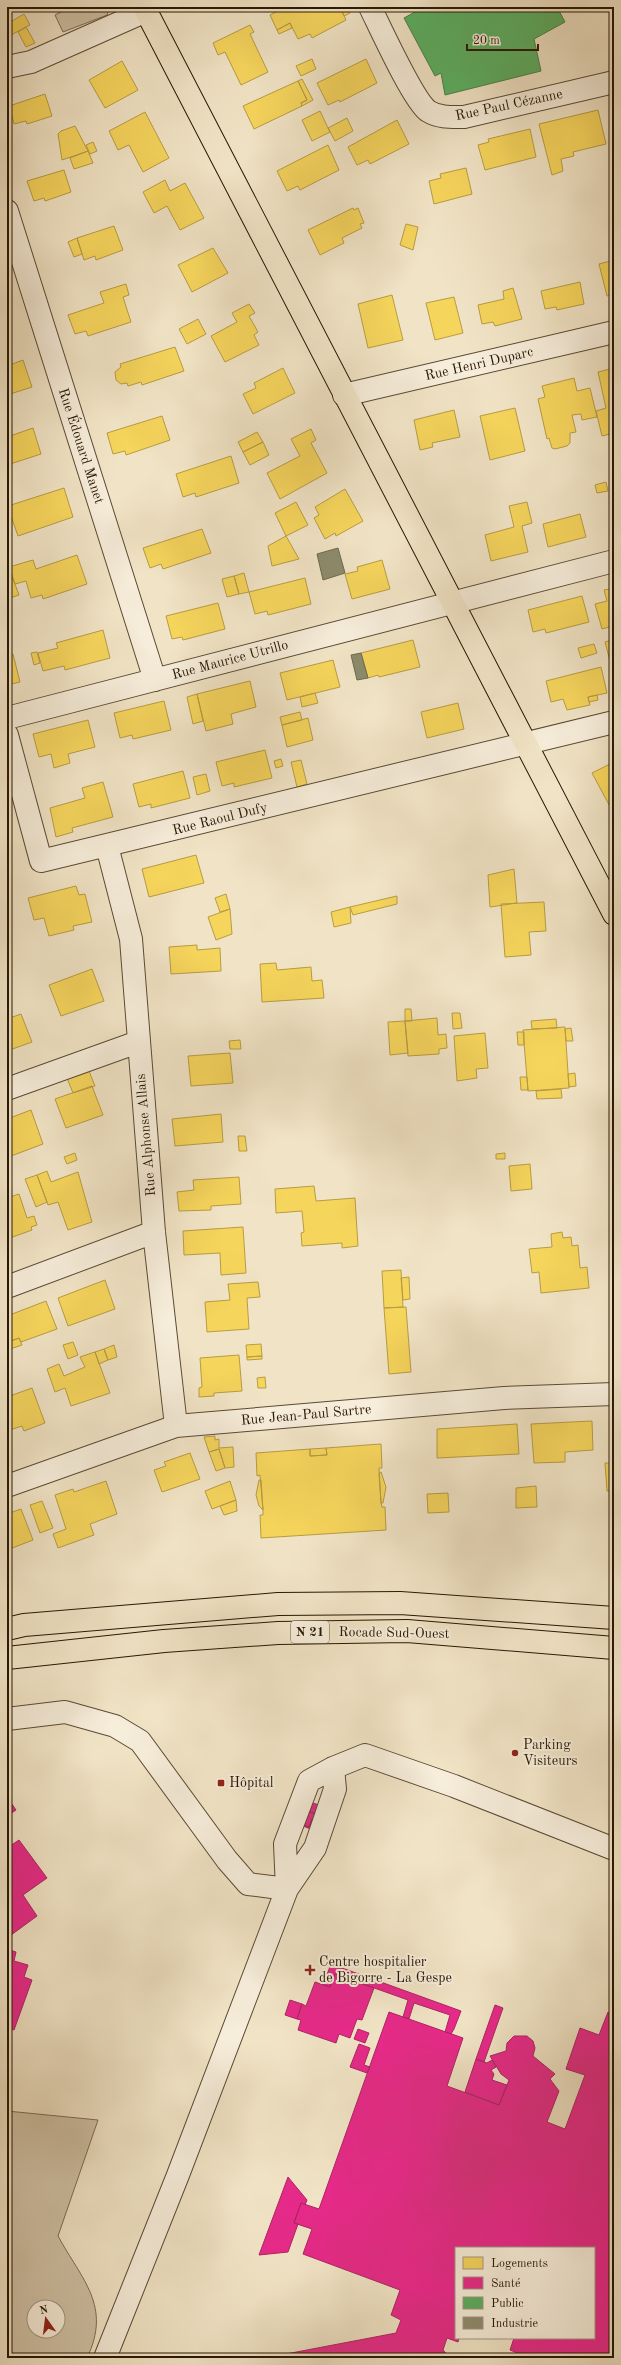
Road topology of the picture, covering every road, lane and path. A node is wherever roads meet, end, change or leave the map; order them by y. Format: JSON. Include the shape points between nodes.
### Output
{"nodes":[{"id":1,"x":370,"y":7,"type":"edge"},
{"id":2,"x":145,"y":9,"type":"edge"},
{"id":3,"x":7,"y":67,"type":"edge"},
{"id":4,"x":614,"y":82,"type":"edge"},
{"id":5,"x":7,"y":211,"type":"edge"},
{"id":6,"x":614,"y":332,"type":"edge"},
{"id":7,"x":344,"y":395,"type":"junction"},
{"id":8,"x":614,"y":561,"type":"edge"},
{"id":9,"x":453,"y":603,"type":"junction"},
{"id":10,"x":155,"y":680,"type":"junction"},
{"id":11,"x":7,"y":718,"type":"edge"},
{"id":12,"x":614,"y":722,"type":"edge"},
{"id":13,"x":7,"y":735,"type":"edge"},
{"id":14,"x":527,"y":744,"type":"junction"},
{"id":15,"x":107,"y":846,"type":"junction"},
{"id":16,"x":614,"y":914,"type":"edge"},
{"id":17,"x":138,"y":1042,"type":"junction"},
{"id":18,"x":7,"y":1089,"type":"edge"},
{"id":19,"x":154,"y":1232,"type":"junction"},
{"id":20,"x":7,"y":1287,"type":"edge"},
{"id":21,"x":614,"y":1394,"type":"edge"},
{"id":22,"x":176,"y":1426,"type":"junction"},
{"id":23,"x":7,"y":1486,"type":"edge"},
{"id":24,"x":614,"y":1618,"type":"edge"},
{"id":25,"x":7,"y":1629,"type":"edge"},
{"id":26,"x":614,"y":1648,"type":"edge"},
{"id":27,"x":7,"y":1658,"type":"edge"},
{"id":28,"x":7,"y":1719,"type":"edge"},
{"id":29,"x":333,"y":1768,"type":"junction"},
{"id":30,"x":614,"y":1849,"type":"edge"},
{"id":31,"x":287,"y":1888,"type":"junction"},
{"id":32,"x":105,"y":2358,"type":"edge"}],
"edges":[{"from":1,"to":4,"type":"street","name":"Rue Paul Cézanne","via":[[414,92],[428,110],[444,117],[464,117]]},
{"from":2,"to":3,"type":"street","via":[[31,62]]},
{"from":2,"to":7,"type":"main road"},
{"from":5,"to":10,"type":"street","name":"Rue Édouard Manet"},
{"from":6,"to":7,"type":"street","name":"Rue Henri Duparc"},
{"from":7,"to":9,"type":"main road"},
{"from":8,"to":9,"type":"street","name":"Rue Maurice Utrillo"},
{"from":9,"to":10,"type":"street","name":"Rue Maurice Utrillo"},
{"from":9,"to":14,"type":"main road"},
{"from":10,"to":11,"type":"street","name":"Rue Maurice Utrillo"},
{"from":12,"to":14,"type":"street","name":"Rue Raoul Dufy"},
{"from":13,"to":15,"type":"street","name":"Rue Raoul Dufy","via":[[41,861]]},
{"from":14,"to":15,"type":"street","name":"Rue Raoul Dufy"},
{"from":14,"to":16,"type":"main road"},
{"from":15,"to":17,"type":"street","name":"Rue Alphonse Allais","via":[[131,939]]},
{"from":17,"to":18,"type":"street"},
{"from":17,"to":19,"type":"street","name":"Rue Alphonse Allais"},
{"from":19,"to":20,"type":"street"},
{"from":19,"to":22,"type":"street","name":"Rue Alphonse Allais"},
{"from":21,"to":22,"type":"street","name":"Rue Jean-Paul Sartre","via":[[504,1398]]},
{"from":22,"to":23,"type":"street","name":"Rue Jean-Paul Sartre"},
{"from":24,"to":25,"type":"main road","name":"Rocade Sud-Ouest","number":"N 21","via":[[400,1603],[278,1604],[24,1625]]},
{"from":26,"to":27,"type":"main road","name":"Rocade Sud-Ouest","number":"N 21","via":[[407,1631],[285,1632],[164,1641]]},
{"from":28,"to":31,"type":"street","via":[[65,1712],[115,1726],[134,1737],[140,1741],[227,1860],[248,1884]]},
{"from":29,"to":30,"type":"street","via":[[365,1755],[454,1786]]},
{"from":29,"to":31,"type":"street","via":[[335,1789],[315,1848]]},
{"from":29,"to":31,"type":"street","via":[[310,1781],[285,1844]]},
{"from":31,"to":32,"type":"street"}]}
